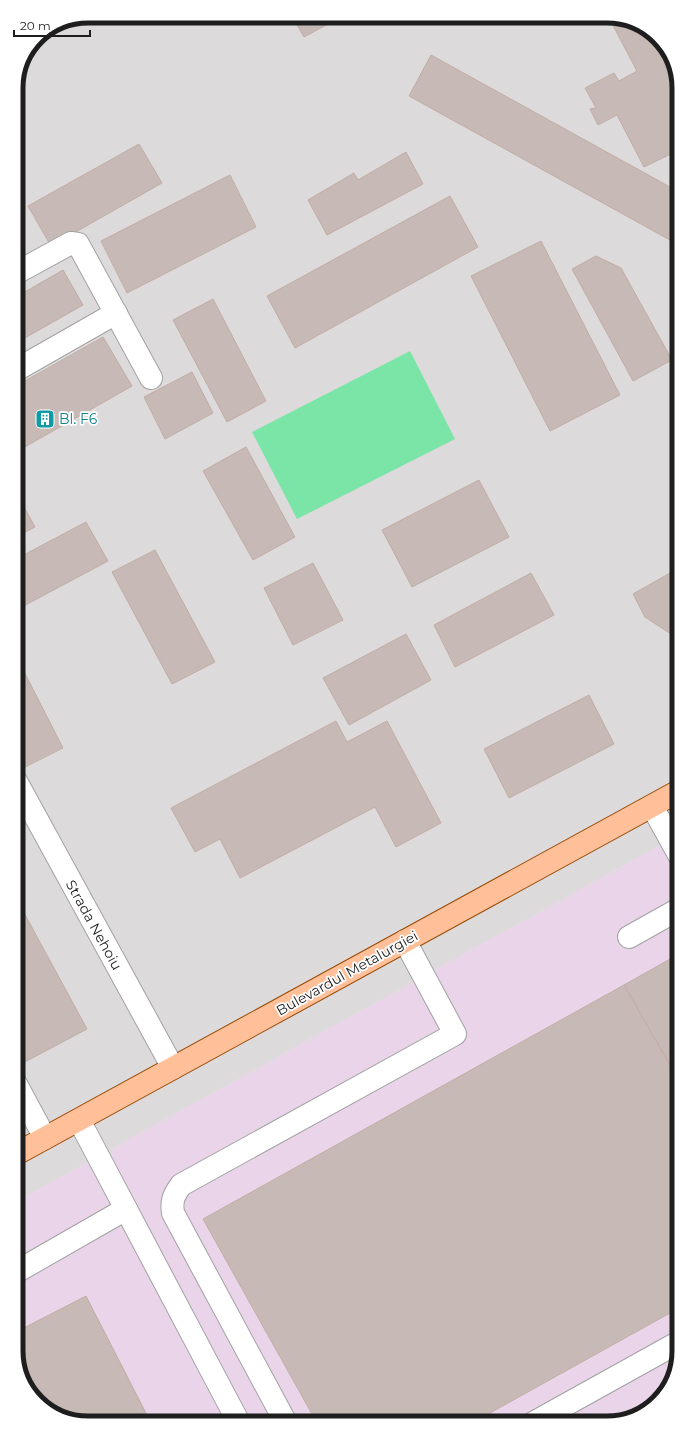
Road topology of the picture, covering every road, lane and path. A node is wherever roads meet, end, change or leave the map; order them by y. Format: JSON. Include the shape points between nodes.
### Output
{"nodes":[{"id":1,"x":23,"y":268,"type":"edge"},
{"id":2,"x":116,"y":313,"type":"junction"},
{"id":3,"x":23,"y":366,"type":"edge"},
{"id":4,"x":152,"y":378,"type":"dead end"},
{"id":5,"x":23,"y":794,"type":"edge"},
{"id":6,"x":672,"y":795,"type":"edge"},
{"id":7,"x":652,"y":806,"type":"junction"},
{"id":8,"x":672,"y":842,"type":"edge"},
{"id":9,"x":672,"y":913,"type":"edge"},
{"id":10,"x":629,"y":937,"type":"dead end"},
{"id":11,"x":405,"y":941,"type":"junction"},
{"id":12,"x":173,"y":1068,"type":"junction"},
{"id":13,"x":23,"y":1097,"type":"edge"},
{"id":14,"x":79,"y":1120,"type":"junction"},
{"id":15,"x":45,"y":1138,"type":"junction"},
{"id":16,"x":23,"y":1150,"type":"edge"},
{"id":17,"x":126,"y":1208,"type":"junction"},
{"id":18,"x":23,"y":1268,"type":"edge"},
{"id":19,"x":672,"y":1346,"type":"edge"},
{"id":20,"x":235,"y":1416,"type":"edge"},
{"id":21,"x":282,"y":1416,"type":"edge"},
{"id":22,"x":546,"y":1416,"type":"edge"}],
"edges":[{"from":1,"to":2,"type":"street","via":[[71,243],[78,244]]},
{"from":2,"to":3,"type":"street"},
{"from":2,"to":4,"type":"street"},
{"from":5,"to":12,"type":"street","name":"Strada Nehoiu"},
{"from":6,"to":7,"type":"main road","name":"Bulevardul Metalurgiei"},
{"from":7,"to":8,"type":"street"},
{"from":7,"to":11,"type":"main road","name":"Bulevardul Metalurgiei"},
{"from":9,"to":10,"type":"street"},
{"from":11,"to":12,"type":"main road","name":"Bulevardul Metalurgiei"},
{"from":11,"to":21,"type":"street","via":[[455,1034],[181,1185],[171,1203],[173,1213]]},
{"from":12,"to":14,"type":"main road","name":"Bulevardul Metalurgiei"},
{"from":13,"to":15,"type":"street"},
{"from":14,"to":15,"type":"main road","name":"Bulevardul Metalurgiei"},
{"from":14,"to":17,"type":"street"},
{"from":15,"to":16,"type":"main road","name":"Bulevardul Metalurgiei"},
{"from":17,"to":18,"type":"street"},
{"from":17,"to":20,"type":"street"},
{"from":19,"to":22,"type":"street"}]}
